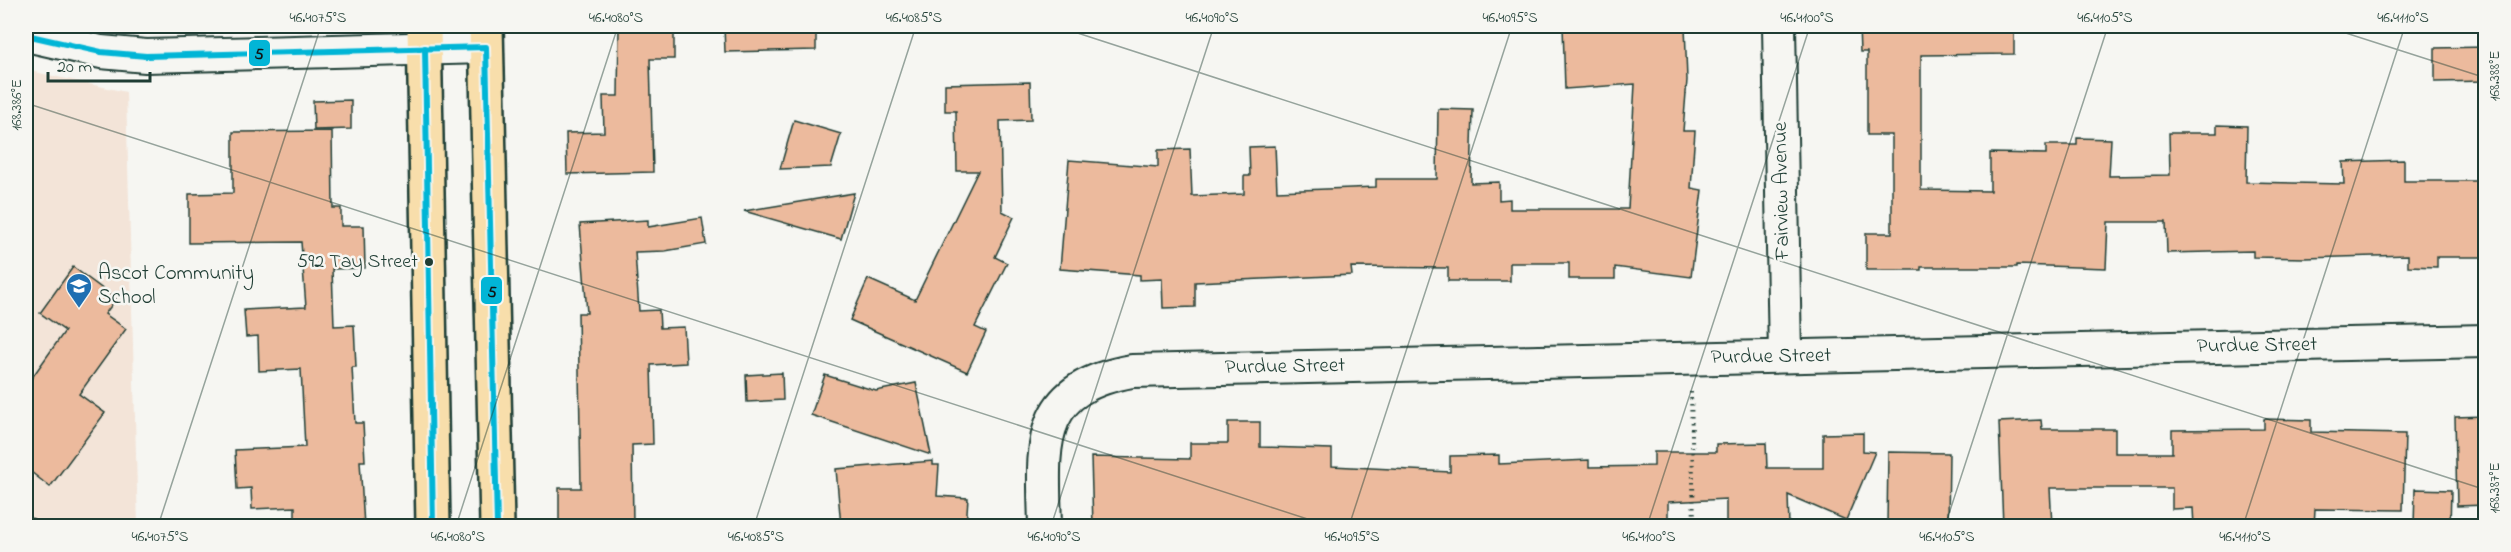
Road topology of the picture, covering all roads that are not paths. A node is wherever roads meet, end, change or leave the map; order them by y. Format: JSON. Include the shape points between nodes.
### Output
{"nodes":[{"id":1,"x":1779,"y":26,"type":"edge"},
{"id":2,"x":26,"y":35,"type":"edge"},
{"id":3,"x":486,"y":36,"type":"edge"},
{"id":4,"x":425,"y":37,"type":"edge"},
{"id":5,"x":2486,"y":341,"type":"edge"},
{"id":6,"x":1785,"y":356,"type":"junction"},
{"id":7,"x":433,"y":526,"type":"edge"},
{"id":8,"x":497,"y":526,"type":"edge"},
{"id":9,"x":1045,"y":526,"type":"edge"}],
"edges":[{"from":1,"to":6,"type":"street","name":"Fairview Avenue"},
{"from":2,"to":4,"type":"street","via":[[101,52],[146,56]]},
{"from":3,"to":4,"type":"street"},
{"from":3,"to":8,"type":"highway"},
{"from":4,"to":7,"type":"highway"},
{"from":5,"to":6,"type":"street","name":"Purdue Street"},
{"from":6,"to":9,"type":"street","name":"Purdue Street","via":[[1132,371],[1103,376],[1065,401],[1050,423],[1044,448]]}]}
